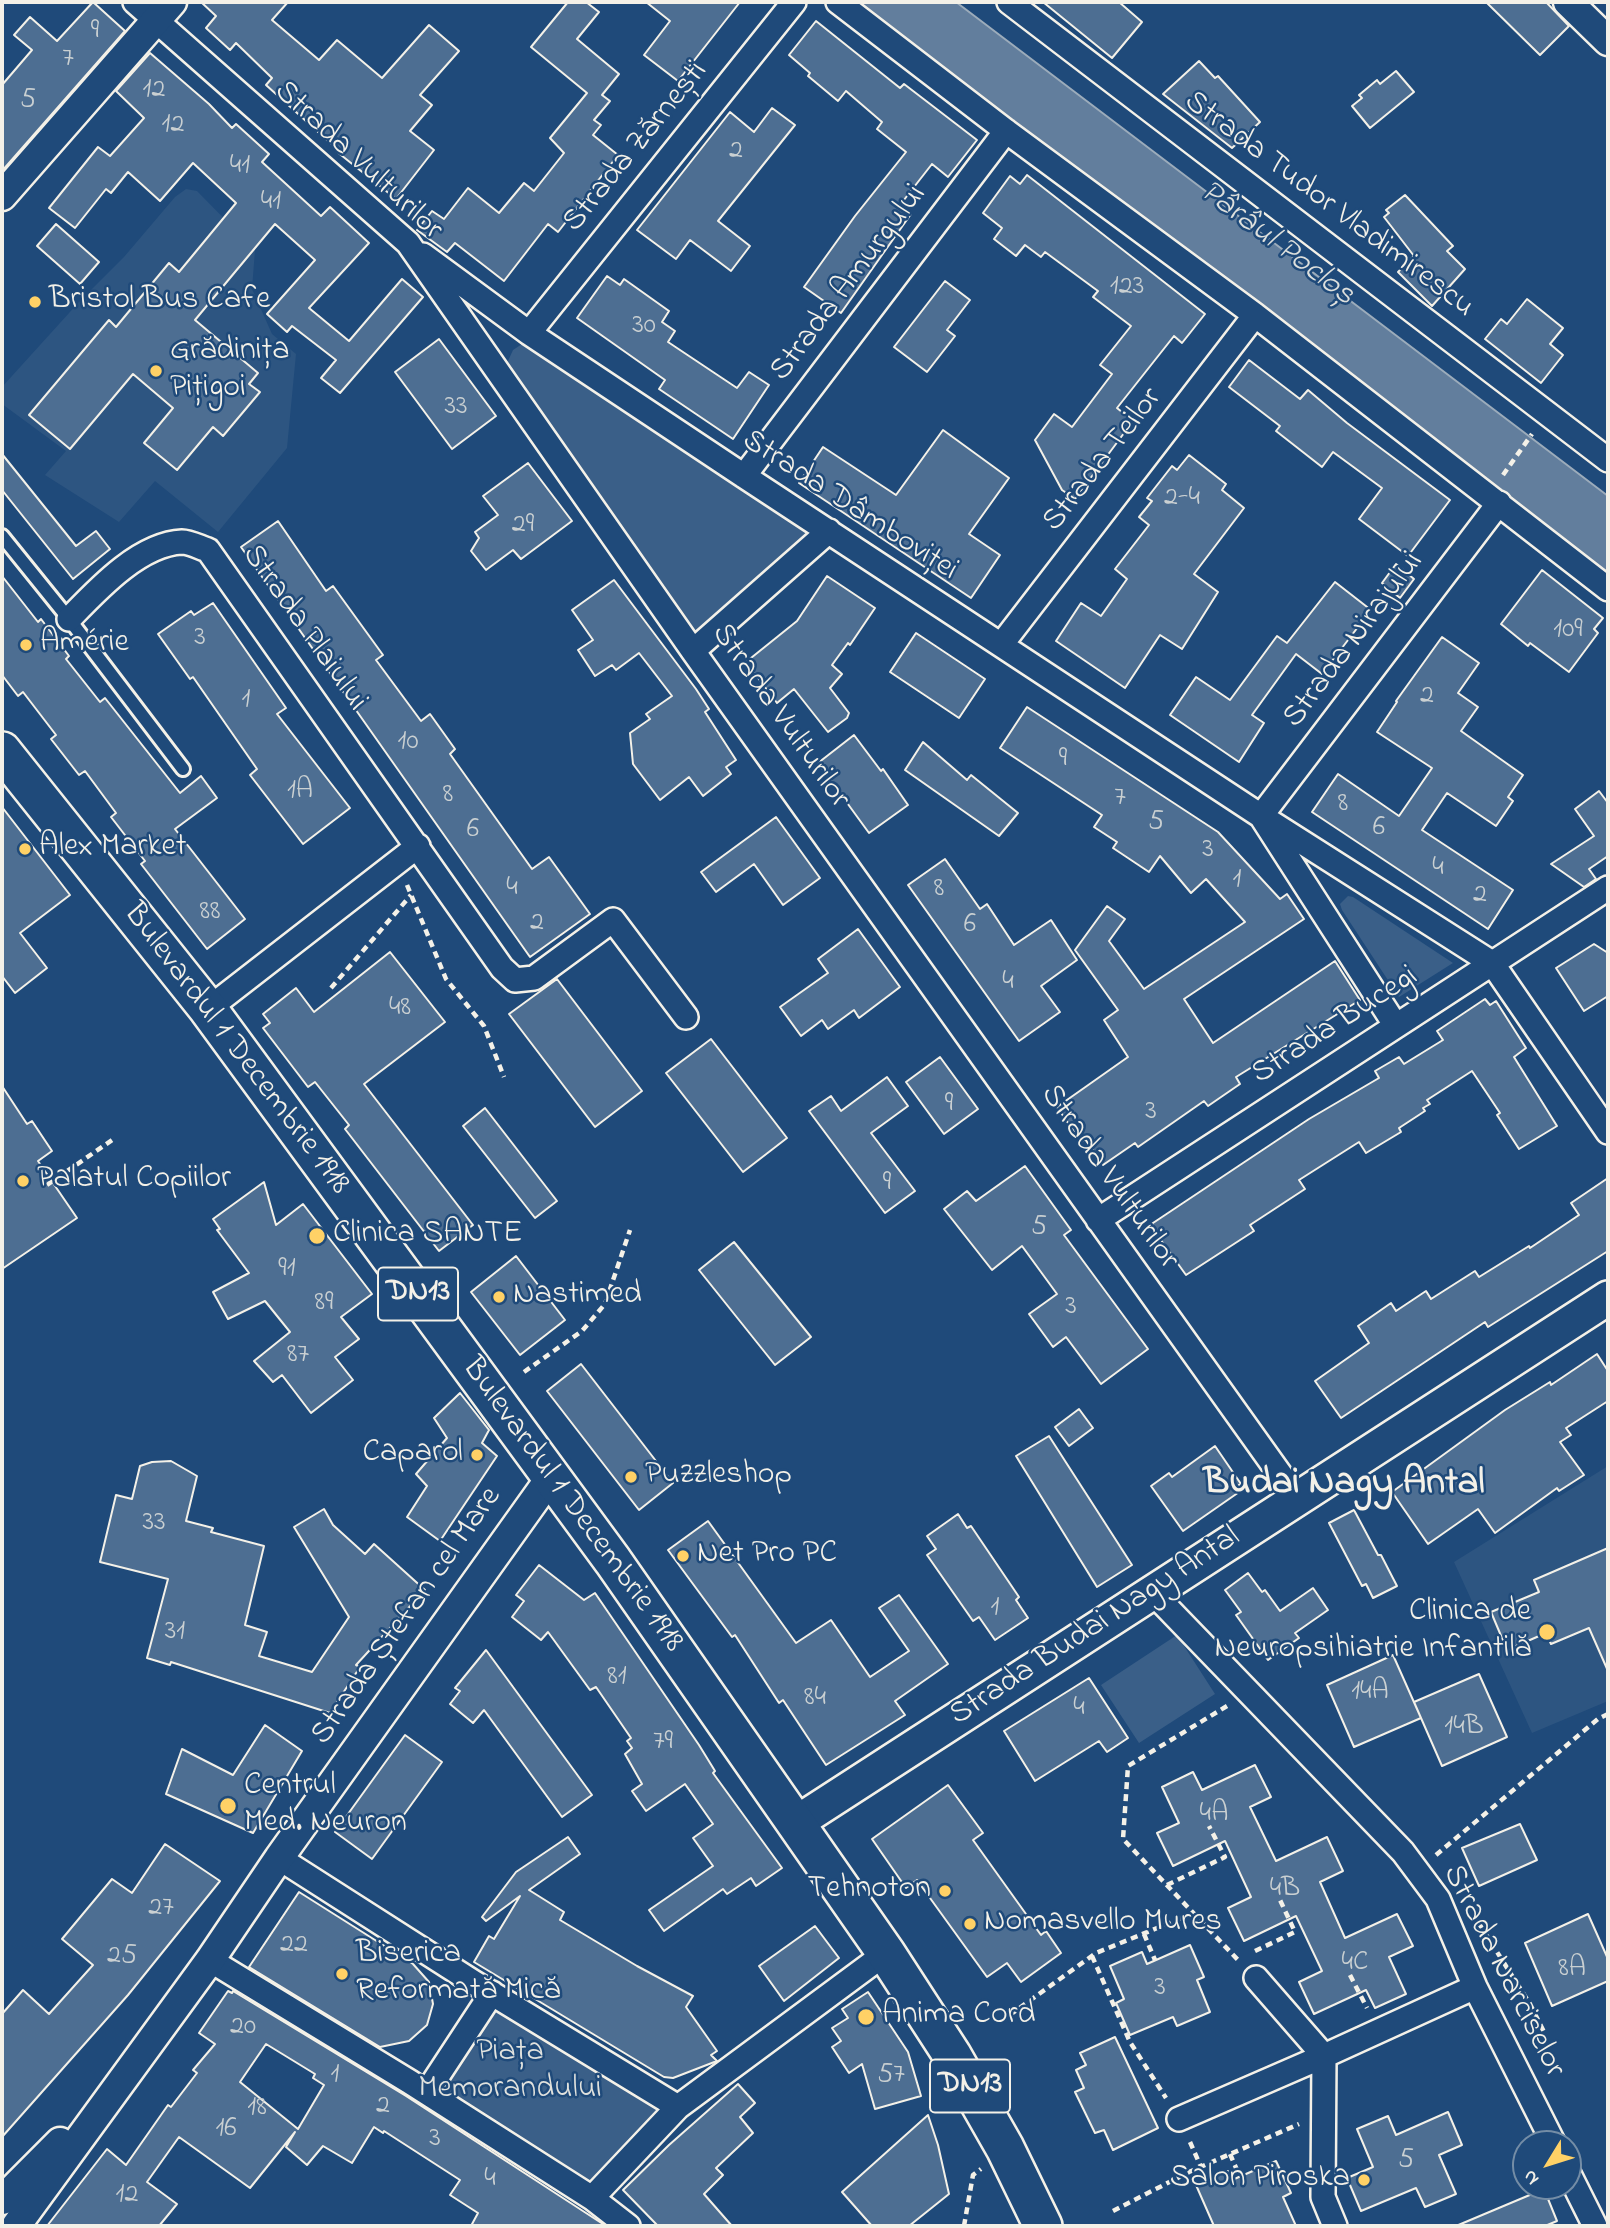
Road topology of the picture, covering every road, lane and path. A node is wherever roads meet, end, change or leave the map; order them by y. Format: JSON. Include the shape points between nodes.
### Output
{"nodes":[{"id":1,"x":135,"y":2,"type":"edge"},
{"id":2,"x":794,"y":2,"type":"edge"},
{"id":3,"x":838,"y":2,"type":"edge"},
{"id":4,"x":1009,"y":2,"type":"edge"},
{"id":5,"x":1568,"y":2,"type":"edge"},
{"id":6,"x":164,"y":11,"type":"edge"},
{"id":7,"x":1608,"y":41,"type":"edge"},
{"id":8,"x":1006,"y":131,"type":"junction"},
{"id":9,"x":2,"y":196,"type":"edge"},
{"id":10,"x":408,"y":243,"type":"junction"},
{"id":11,"x":1255,"y":315,"type":"junction"},
{"id":12,"x":529,"y":333,"type":"junction"},
{"id":13,"x":1533,"y":432,"type":"dead end"},
{"id":14,"x":1608,"y":460,"type":"edge"},
{"id":15,"x":744,"y":476,"type":"junction"},
{"id":16,"x":1499,"y":492,"type":"junction"},
{"id":17,"x":829,"y":531,"type":"junction"},
{"id":18,"x":2,"y":536,"type":"edge"},
{"id":19,"x":1608,"y":589,"type":"edge"},
{"id":20,"x":69,"y":619,"type":"junction"},
{"id":21,"x":1001,"y":645,"type":"junction"},
{"id":22,"x":693,"y":651,"type":"junction"},
{"id":23,"x":2,"y":751,"type":"edge"},
{"id":24,"x":183,"y":769,"type":"dead end"},
{"id":25,"x":1261,"y":816,"type":"junction"},
{"id":26,"x":418,"y":846,"type":"junction"},
{"id":27,"x":397,"y":862,"type":"junction"},
{"id":28,"x":1608,"y":888,"type":"edge"},
{"id":29,"x":411,"y":895,"type":"junction"},
{"id":30,"x":1492,"y":963,"type":"junction"},
{"id":31,"x":331,"y":988,"type":"dead end"},
{"id":32,"x":208,"y":1009,"type":"junction"},
{"id":33,"x":687,"y":1017,"type":"dead end"},
{"id":34,"x":1396,"y":1026,"type":"junction"},
{"id":35,"x":504,"y":1077,"type":"dead end"},
{"id":36,"x":1608,"y":1132,"type":"edge"},
{"id":37,"x":115,"y":1138,"type":"dead end"},
{"id":38,"x":47,"y":1185,"type":"dead end"},
{"id":39,"x":1098,"y":1220,"type":"junction"},
{"id":40,"x":630,"y":1230,"type":"dead end"},
{"id":41,"x":1608,"y":1298,"type":"edge"},
{"id":42,"x":524,"y":1372,"type":"dead end"},
{"id":43,"x":551,"y":1476,"type":"junction"},
{"id":44,"x":1297,"y":1498,"type":"junction"},
{"id":45,"x":1152,"y":1592,"type":"junction"},
{"id":46,"x":1228,"y":1706,"type":"dead end"},
{"id":47,"x":1608,"y":1714,"type":"edge"},
{"id":48,"x":796,"y":1823,"type":"junction"},
{"id":49,"x":1209,"y":1826,"type":"dead end"},
{"id":50,"x":279,"y":1858,"type":"junction"},
{"id":51,"x":1433,"y":1858,"type":"dead end"},
{"id":52,"x":1167,"y":1885,"type":"junction"},
{"id":53,"x":1280,"y":1900,"type":"dead end"},
{"id":54,"x":1194,"y":1913,"type":"junction"},
{"id":55,"x":1144,"y":1934,"type":"junction"},
{"id":56,"x":886,"y":1953,"type":"junction"},
{"id":57,"x":1092,"y":1956,"type":"junction"},
{"id":58,"x":210,"y":1960,"type":"junction"},
{"id":59,"x":1155,"y":1960,"type":"dead end"},
{"id":60,"x":1238,"y":1960,"type":"junction"},
{"id":61,"x":1350,"y":1975,"type":"dead end"},
{"id":62,"x":1256,"y":1978,"type":"joint"},
{"id":63,"x":1475,"y":1987,"type":"junction"},
{"id":64,"x":492,"y":1993,"type":"junction"},
{"id":65,"x":1372,"y":2019,"type":"dead end"},
{"id":66,"x":1000,"y":2022,"type":"dead end"},
{"id":67,"x":1324,"y":2056,"type":"junction"},
{"id":68,"x":129,"y":2073,"type":"junction"},
{"id":69,"x":426,"y":2092,"type":"junction"},
{"id":70,"x":678,"y":2107,"type":"junction"},
{"id":71,"x":1179,"y":2119,"type":"junction"},
{"id":72,"x":1303,"y":2122,"type":"dead end"},
{"id":73,"x":1547,"y":2130,"type":"edge"},
{"id":74,"x":1230,"y":2154,"type":"junction"},
{"id":75,"x":988,"y":2162,"type":"dead end"},
{"id":76,"x":1201,"y":2167,"type":"junction"},
{"id":77,"x":1240,"y":2177,"type":"dead end"},
{"id":78,"x":592,"y":2198,"type":"junction"},
{"id":79,"x":2,"y":2200,"type":"edge"},
{"id":80,"x":1582,"y":2200,"type":"edge"},
{"id":81,"x":1113,"y":2211,"type":"dead end"},
{"id":82,"x":16,"y":2226,"type":"edge"},
{"id":83,"x":628,"y":2226,"type":"edge"},
{"id":84,"x":964,"y":2226,"type":"edge"},
{"id":85,"x":1043,"y":2226,"type":"edge"},
{"id":86,"x":1335,"y":2226,"type":"edge"},
{"id":87,"x":1595,"y":2226,"type":"edge"}],
"edges":[{"from":1,"to":6,"type":"street","name":"Strada Vulturilor"},
{"from":2,"to":12,"type":"street","name":"Strada Zărnești"},
{"from":3,"to":8,"type":"street"},
{"from":4,"to":14,"type":"street","name":"Strada Tudor Vladimirescu"},
{"from":5,"to":7,"type":"street"},
{"from":6,"to":9,"type":"street"},
{"from":6,"to":10,"type":"street","name":"Strada Vulturilor"},
{"from":8,"to":11,"type":"street"},
{"from":8,"to":15,"type":"street","name":"Strada Amurgului"},
{"from":10,"to":12,"type":"street","name":"Strada Dâmboviței"},
{"from":10,"to":22,"type":"street","name":"Strada Vulturilor"},
{"from":11,"to":16,"type":"street"},
{"from":11,"to":21,"type":"street","name":"Strada Teilor"},
{"from":12,"to":15,"type":"street","name":"Strada Dâmboviței"},
{"from":13,"to":16,"type":"path"},
{"from":15,"to":17,"type":"street","name":"Strada Dâmboviței"},
{"from":16,"to":19,"type":"street"},
{"from":16,"to":25,"type":"street","name":"Strada Nirajului"},
{"from":17,"to":21,"type":"street","name":"Strada Dâmboviței"},
{"from":17,"to":22,"type":"street"},
{"from":18,"to":20,"type":"lane"},
{"from":20,"to":24,"type":"lane"},
{"from":20,"to":26,"type":"street","name":"Strada Plaiului","via":[[104,583],[154,549],[184,542],[208,550]]},
{"from":21,"to":25,"type":"street","name":"Strada Dâmboviței"},
{"from":22,"to":39,"type":"street","name":"Strada Vulturilor"},
{"from":23,"to":32,"type":"main road","name":"Bulevardul 1 Decembrie 1918","number":"DN13"},
{"from":25,"to":30,"type":"street","name":"Strada Dâmboviței"},
{"from":25,"to":34,"type":"street","name":"Strada Dâmboviței"},
{"from":26,"to":27,"type":"street"},
{"from":26,"to":33,"type":"street","name":"Strada Plaiului","via":[[515,980],[534,978],[613,920]]},
{"from":27,"to":29,"type":"path"},
{"from":27,"to":32,"type":"street"},
{"from":28,"to":30,"type":"street","name":"Strada Bucegi"},
{"from":29,"to":31,"type":"path"},
{"from":29,"to":35,"type":"path","via":[[446,979],[484,1026]]},
{"from":30,"to":34,"type":"street","name":"Strada Bucegi"},
{"from":30,"to":36,"type":"street","name":"Strada Dâmboviței"},
{"from":32,"to":43,"type":"main road","name":"Bulevardul 1 Decembrie 1918","number":"DN13"},
{"from":34,"to":39,"type":"street","name":"Strada Bucegi"},
{"from":37,"to":38,"type":"path"},
{"from":39,"to":44,"type":"street","name":"Strada Vulturilor"},
{"from":40,"to":42,"type":"path","via":[[605,1304],[582,1331]]},
{"from":41,"to":44,"type":"main road","name":"Strada Budai Nagy Antal"},
{"from":43,"to":48,"type":"main road","name":"Bulevardul 1 Decembrie 1918","number":"DN13"},
{"from":43,"to":50,"type":"street","name":"Strada Ștefan cel Mare"},
{"from":44,"to":45,"type":"main road","name":"Strada Budai Nagy Antal"},
{"from":45,"to":48,"type":"main road","name":"Strada Budai Nagy Antal"},
{"from":45,"to":63,"type":"street","name":"Strada Narciselor","via":[[1403,1852],[1437,1899]]},
{"from":46,"to":52,"type":"path","via":[[1128,1766],[1123,1839]]},
{"from":47,"to":51,"type":"path"},
{"from":48,"to":56,"type":"main road","name":"Bulevardul 1 Decembrie 1918","number":"DN13"},
{"from":49,"to":52,"type":"path","via":[[1225,1857]]},
{"from":50,"to":58,"type":"street","name":"Strada Ștefan cel Mare"},
{"from":50,"to":64,"type":"street"},
{"from":52,"to":54,"type":"path"},
{"from":53,"to":60,"type":"path","via":[[1296,1932]]},
{"from":54,"to":55,"type":"path"},
{"from":54,"to":60,"type":"path"},
{"from":55,"to":57,"type":"path"},
{"from":55,"to":59,"type":"path"},
{"from":56,"to":70,"type":"street"},
{"from":56,"to":85,"type":"main road","name":"Bulevardul 1 Decembrie 1918","number":"DN13","via":[[952,2055]]},
{"from":57,"to":66,"type":"path"},
{"from":57,"to":71,"type":"path","via":[[1130,2042]]},
{"from":58,"to":68,"type":"street","name":"Strada Ștefan cel Mare"},
{"from":58,"to":69,"type":"street"},
{"from":60,"to":62,"type":"path"},
{"from":61,"to":65,"type":"path"},
{"from":62,"to":67,"type":"street"},
{"from":63,"to":67,"type":"street"},
{"from":63,"to":73,"type":"street","name":"Strada Narciselor"},
{"from":64,"to":69,"type":"street"},
{"from":64,"to":70,"type":"street"},
{"from":67,"to":71,"type":"street"},
{"from":67,"to":86,"type":"street","via":[[1323,2197]]},
{"from":68,"to":79,"type":"street","name":"Strada Ștefan cel Mare"},
{"from":68,"to":82,"type":"street","name":"Strada Ștefan cel Mare"},
{"from":69,"to":78,"type":"street"},
{"from":70,"to":78,"type":"street"},
{"from":71,"to":76,"type":"path"},
{"from":72,"to":74,"type":"path"},
{"from":74,"to":76,"type":"path"},
{"from":74,"to":77,"type":"path"},
{"from":75,"to":84,"type":"path","via":[[973,2175]]},
{"from":76,"to":81,"type":"path"},
{"from":78,"to":83,"type":"street"},
{"from":80,"to":87,"type":"street"}]}
